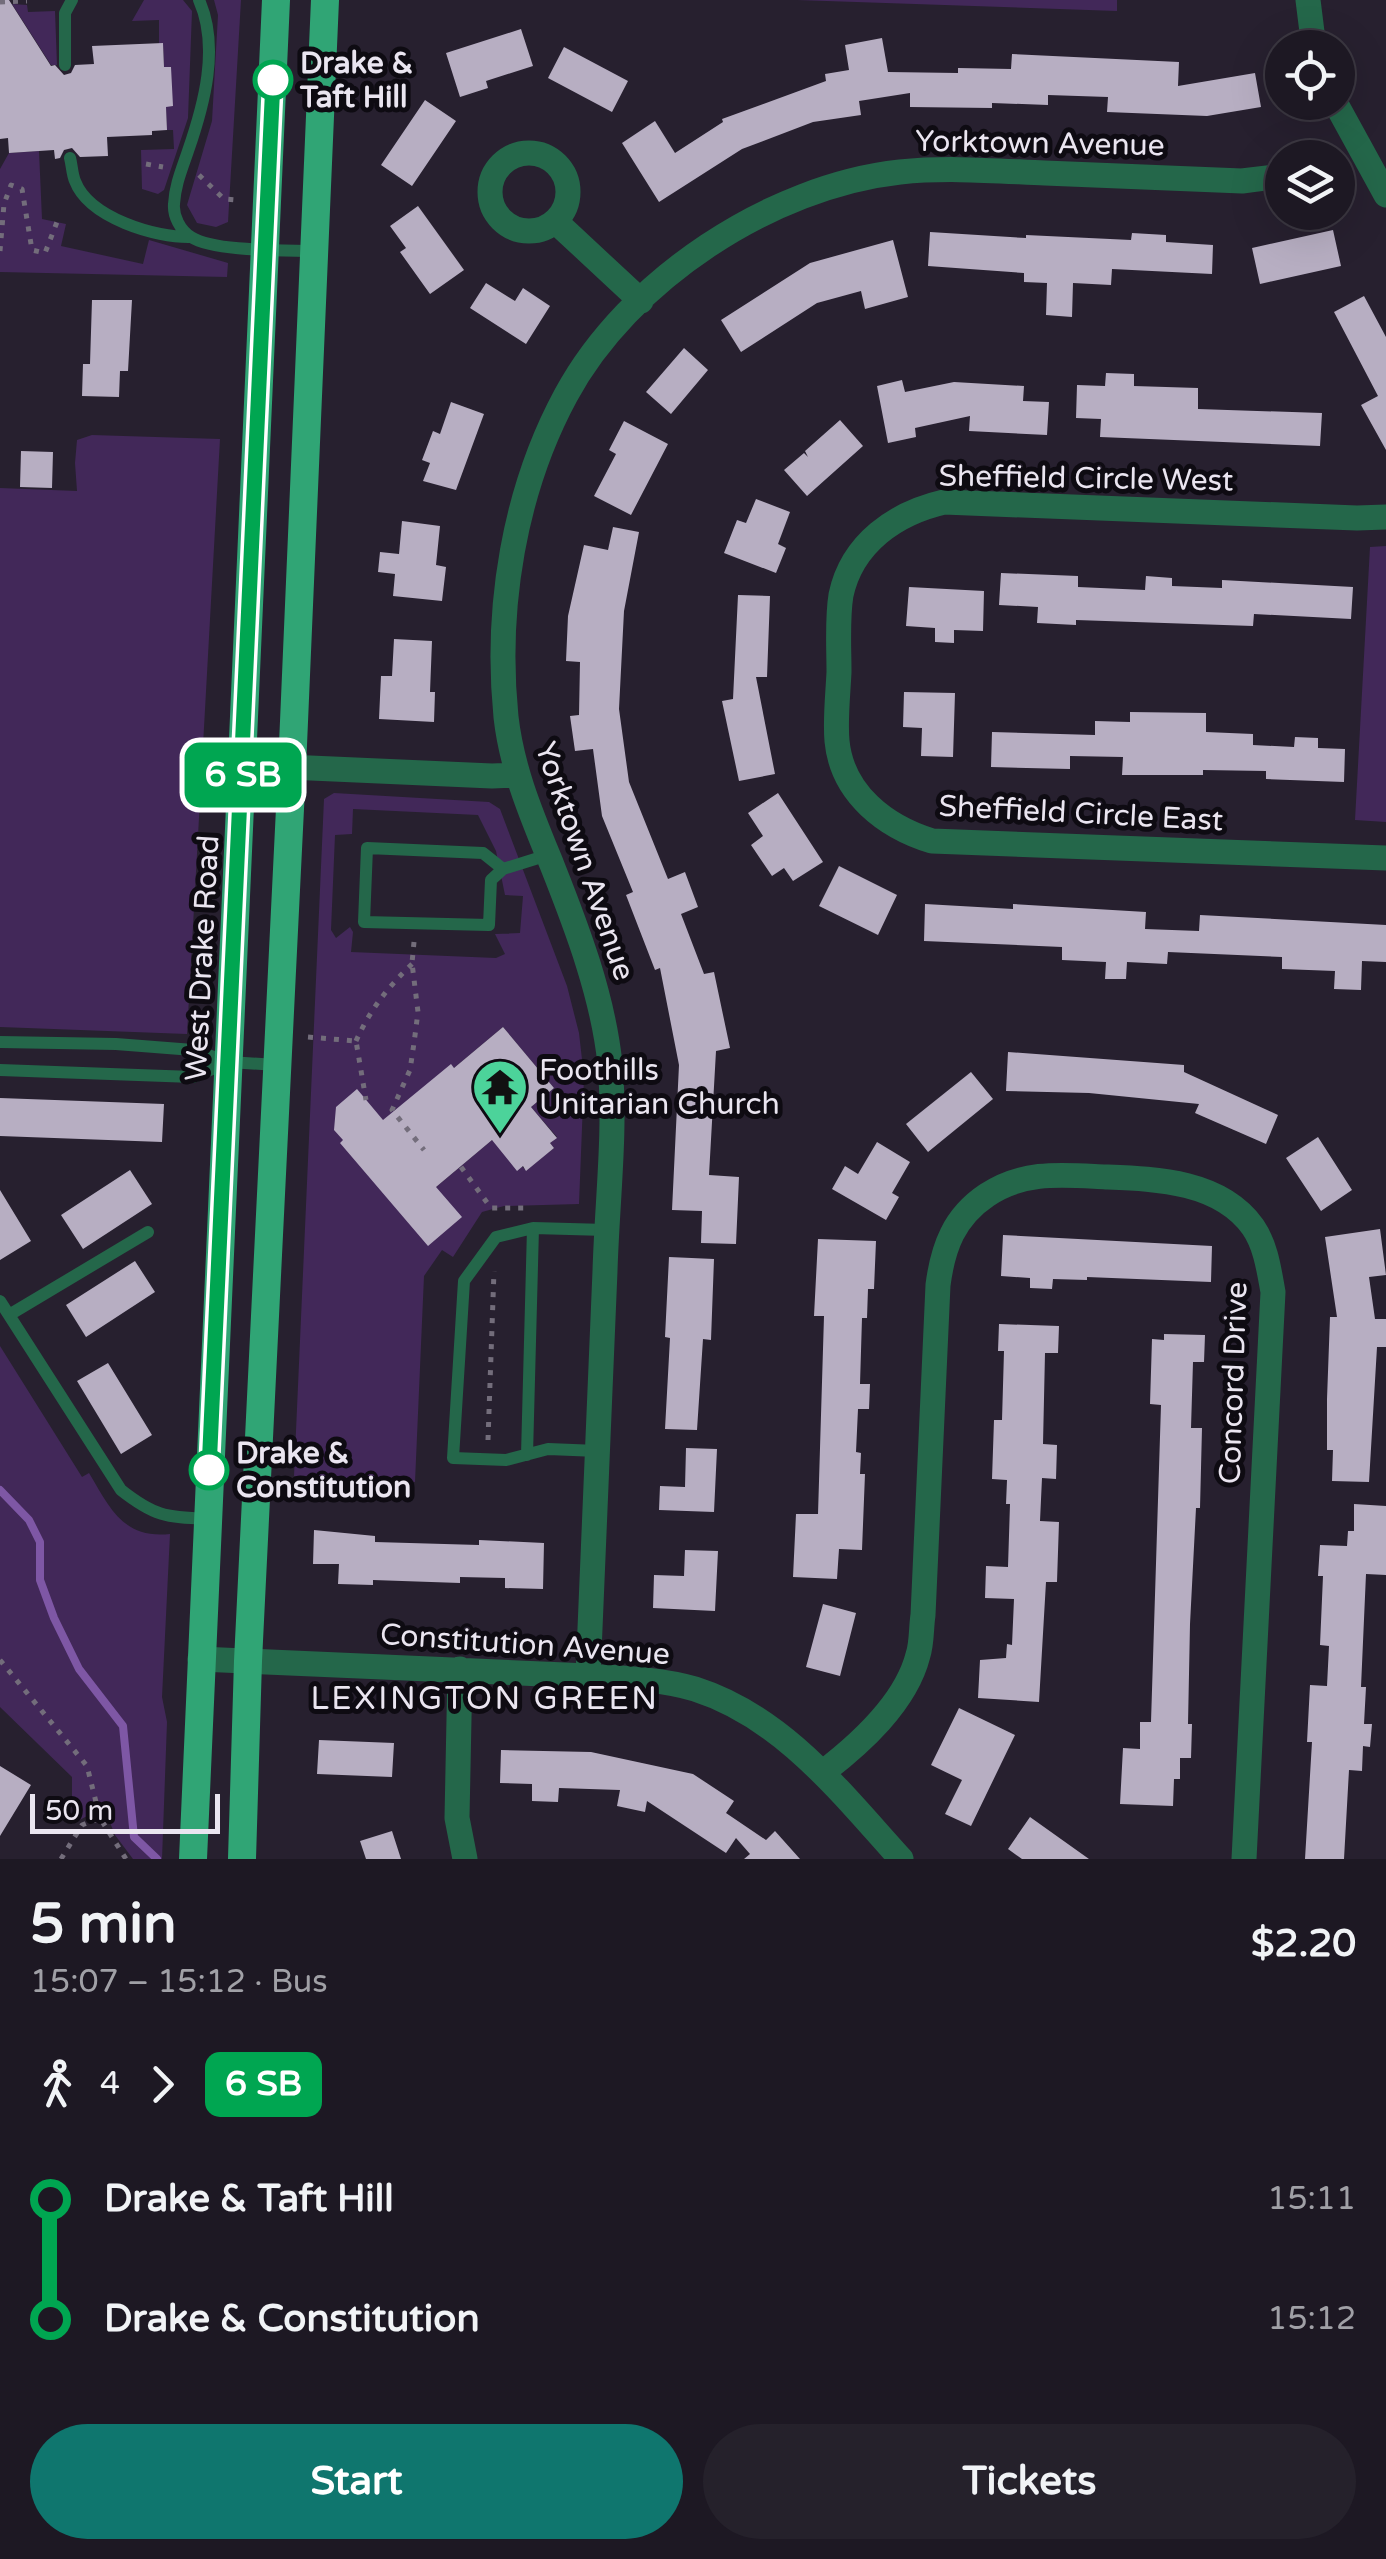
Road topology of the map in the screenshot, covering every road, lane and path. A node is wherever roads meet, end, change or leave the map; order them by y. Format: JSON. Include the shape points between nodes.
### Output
{"nodes":[{"id":1,"x":72,"y":0,"type":"edge"},
{"id":2,"x":199,"y":0,"type":"edge"},
{"id":3,"x":276,"y":0,"type":"edge"},
{"id":4,"x":325,"y":0,"type":"edge"},
{"id":5,"x":1308,"y":0,"type":"edge"},
{"id":6,"x":27,"y":1,"type":"edge"},
{"id":7,"x":0,"y":2,"type":"edge"},
{"id":8,"x":1312,"y":30,"type":"edge"},
{"id":9,"x":65,"y":65,"type":"dead end"},
{"id":10,"x":70,"y":158,"type":"dead end"},
{"id":11,"x":1355,"y":160,"type":"edge"},
{"id":12,"x":146,"y":164,"type":"dead end"},
{"id":13,"x":169,"y":168,"type":"dead end"},
{"id":14,"x":200,"y":175,"type":"dead end"},
{"id":15,"x":1265,"y":178,"type":"edge"},
{"id":16,"x":1386,"y":195,"type":"edge"},
{"id":17,"x":236,"y":200,"type":"dead end"},
{"id":18,"x":556,"y":221,"type":"dead end"},
{"id":19,"x":57,"y":222,"type":"dead end"},
{"id":20,"x":191,"y":237,"type":"junction"},
{"id":21,"x":266,"y":250,"type":"junction"},
{"id":22,"x":0,"y":251,"type":"edge"},
{"id":23,"x":314,"y":251,"type":"junction"},
{"id":24,"x":641,"y":301,"type":"junction"},
{"id":25,"x":1386,"y":517,"type":"edge"},
{"id":26,"x":838,"y":669,"type":"joint"},
{"id":27,"x":244,"y":766,"type":"junction"},
{"id":28,"x":292,"y":768,"type":"junction"},
{"id":29,"x":515,"y":774,"type":"junction"},
{"id":30,"x":548,"y":856,"type":"junction"},
{"id":31,"x":1386,"y":858,"type":"edge"},
{"id":32,"x":504,"y":869,"type":"junction"},
{"id":33,"x":415,"y":924,"type":"junction"},
{"id":34,"x":412,"y":963,"type":"junction"},
{"id":35,"x":308,"y":1036,"type":"dead end"},
{"id":36,"x":0,"y":1042,"type":"edge"},
{"id":37,"x":356,"y":1042,"type":"junction"},
{"id":38,"x":229,"y":1062,"type":"junction"},
{"id":39,"x":277,"y":1065,"type":"junction"},
{"id":40,"x":0,"y":1070,"type":"edge"},
{"id":41,"x":366,"y":1100,"type":"dead end"},
{"id":42,"x":424,"y":1150,"type":"dead end"},
{"id":43,"x":461,"y":1167,"type":"dead end"},
{"id":44,"x":532,"y":1208,"type":"dead end"},
{"id":45,"x":533,"y":1228,"type":"junction"},
{"id":46,"x":606,"y":1230,"type":"junction"},
{"id":47,"x":148,"y":1232,"type":"dead end"},
{"id":48,"x":494,"y":1272,"type":"dead end"},
{"id":49,"x":0,"y":1301,"type":"edge"},
{"id":50,"x":9,"y":1315,"type":"junction"},
{"id":51,"x":488,"y":1443,"type":"dead end"},
{"id":52,"x":598,"y":1451,"type":"junction"},
{"id":53,"x":527,"y":1455,"type":"junction"},
{"id":54,"x":207,"y":1518,"type":"junction"},
{"id":55,"x":200,"y":1659,"type":"junction"},
{"id":56,"x":0,"y":1660,"type":"edge"},
{"id":57,"x":248,"y":1661,"type":"junction"},
{"id":58,"x":460,"y":1670,"type":"junction"},
{"id":59,"x":588,"y":1676,"type":"junction"},
{"id":60,"x":822,"y":1773,"type":"junction"},
{"id":61,"x":100,"y":1818,"type":"junction"},
{"id":62,"x":61,"y":1859,"type":"edge"},
{"id":63,"x":126,"y":1859,"type":"edge"},
{"id":64,"x":193,"y":1859,"type":"edge"},
{"id":65,"x":242,"y":1859,"type":"edge"},
{"id":66,"x":465,"y":1859,"type":"edge"},
{"id":67,"x":901,"y":1859,"type":"edge"},
{"id":68,"x":1244,"y":1859,"type":"edge"}],
"edges":[{"from":1,"to":9,"type":"lane","via":[[65,12]]},
{"from":2,"to":20,"type":"lane","via":[[208,18],[205,90],[173,208]]},
{"from":3,"to":21,"type":"main road","name":"West Drake Road"},
{"from":4,"to":23,"type":"main road"},
{"from":5,"to":8,"type":"street"},
{"from":6,"to":7,"type":"path"},
{"from":10,"to":20,"type":"lane","via":[[76,184],[95,206],[139,229]]},
{"from":11,"to":16,"type":"street"},
{"from":12,"to":13,"type":"path"},
{"from":14,"to":17,"type":"path","via":[[218,195]]},
{"from":15,"to":24,"type":"street","name":"Yorktown Avenue","via":[[950,170],[846,182],[720,236]]},
{"from":18,"to":24,"type":"street"},
{"from":19,"to":22,"type":"path","via":[[44,253],[32,250],[22,189],[11,185]]},
{"from":20,"to":21,"type":"lane"},
{"from":21,"to":23,"type":"lane"},
{"from":21,"to":27,"type":"main road","name":"West Drake Road"},
{"from":23,"to":28,"type":"main road"},
{"from":24,"to":29,"type":"street","name":"Yorktown Avenue","via":[[569,389],[530,478],[513,540],[504,670]]},
{"from":25,"to":26,"type":"street","name":"Sheffield Circle West","via":[[944,502],[924,507],[880,531],[850,571],[841,596]]},
{"from":26,"to":31,"type":"street","name":"Sheffield Circle East","via":[[837,743],[844,768],[872,809],[908,834],[932,841]]},
{"from":27,"to":28,"type":"street"},
{"from":27,"to":38,"type":"main road","name":"West Drake Road"},
{"from":28,"to":29,"type":"street"},
{"from":28,"to":39,"type":"main road"},
{"from":29,"to":30,"type":"street","name":"Yorktown Avenue"},
{"from":30,"to":32,"type":"lane"},
{"from":30,"to":46,"type":"street","name":"Yorktown Avenue","via":[[604,1021],[611,1108]]},
{"from":32,"to":33,"type":"lane","via":[[490,880],[489,926]]},
{"from":32,"to":33,"type":"lane","via":[[482,853],[367,848],[364,922]]},
{"from":33,"to":34,"type":"path"},
{"from":34,"to":37,"type":"path","via":[[369,1012]]},
{"from":34,"to":42,"type":"path","via":[[418,1000],[414,1043],[392,1110]]},
{"from":35,"to":37,"type":"path"},
{"from":36,"to":38,"type":"lane","via":[[192,1050]]},
{"from":37,"to":41,"type":"path"},
{"from":38,"to":39,"type":"lane"},
{"from":38,"to":40,"type":"lane","via":[[193,1077]]},
{"from":38,"to":54,"type":"main road","name":"West Drake Road"},
{"from":39,"to":57,"type":"main road"},
{"from":43,"to":44,"type":"path","via":[[491,1208]]},
{"from":45,"to":46,"type":"lane"},
{"from":45,"to":53,"type":"lane"},
{"from":45,"to":53,"type":"lane","via":[[496,1237],[464,1281],[453,1458]]},
{"from":46,"to":52,"type":"street","name":"Yorktown Avenue"},
{"from":47,"to":50,"type":"lane"},
{"from":48,"to":51,"type":"path"},
{"from":49,"to":50,"type":"lane"},
{"from":50,"to":54,"type":"lane","via":[[121,1490],[148,1511]]},
{"from":52,"to":53,"type":"lane"},
{"from":52,"to":59,"type":"street","name":"Yorktown Avenue"},
{"from":54,"to":55,"type":"main road","name":"West Drake Road"},
{"from":55,"to":57,"type":"street","name":"Constitution Avenue"},
{"from":55,"to":64,"type":"main road","name":"West Drake Road"},
{"from":56,"to":61,"type":"path","via":[[87,1766]]},
{"from":57,"to":58,"type":"street","name":"Constitution Avenue"},
{"from":57,"to":65,"type":"main road"},
{"from":58,"to":59,"type":"street","name":"Constitution Avenue"},
{"from":58,"to":66,"type":"street","via":[[457,1818]]},
{"from":59,"to":60,"type":"street","name":"Constitution Avenue","via":[[650,1680],[720,1699],[760,1720]]},
{"from":60,"to":67,"type":"street","name":"Constitution Avenue"},
{"from":60,"to":68,"type":"street","name":"Concord Drive","via":[[891,1706],[918,1656],[938,1285],[953,1229],[987,1195],[1041,1174],[1172,1182],[1214,1196],[1252,1225],[1273,1292]]},
{"from":61,"to":62,"type":"path","via":[[82,1825]]},
{"from":61,"to":63,"type":"path"}]}
